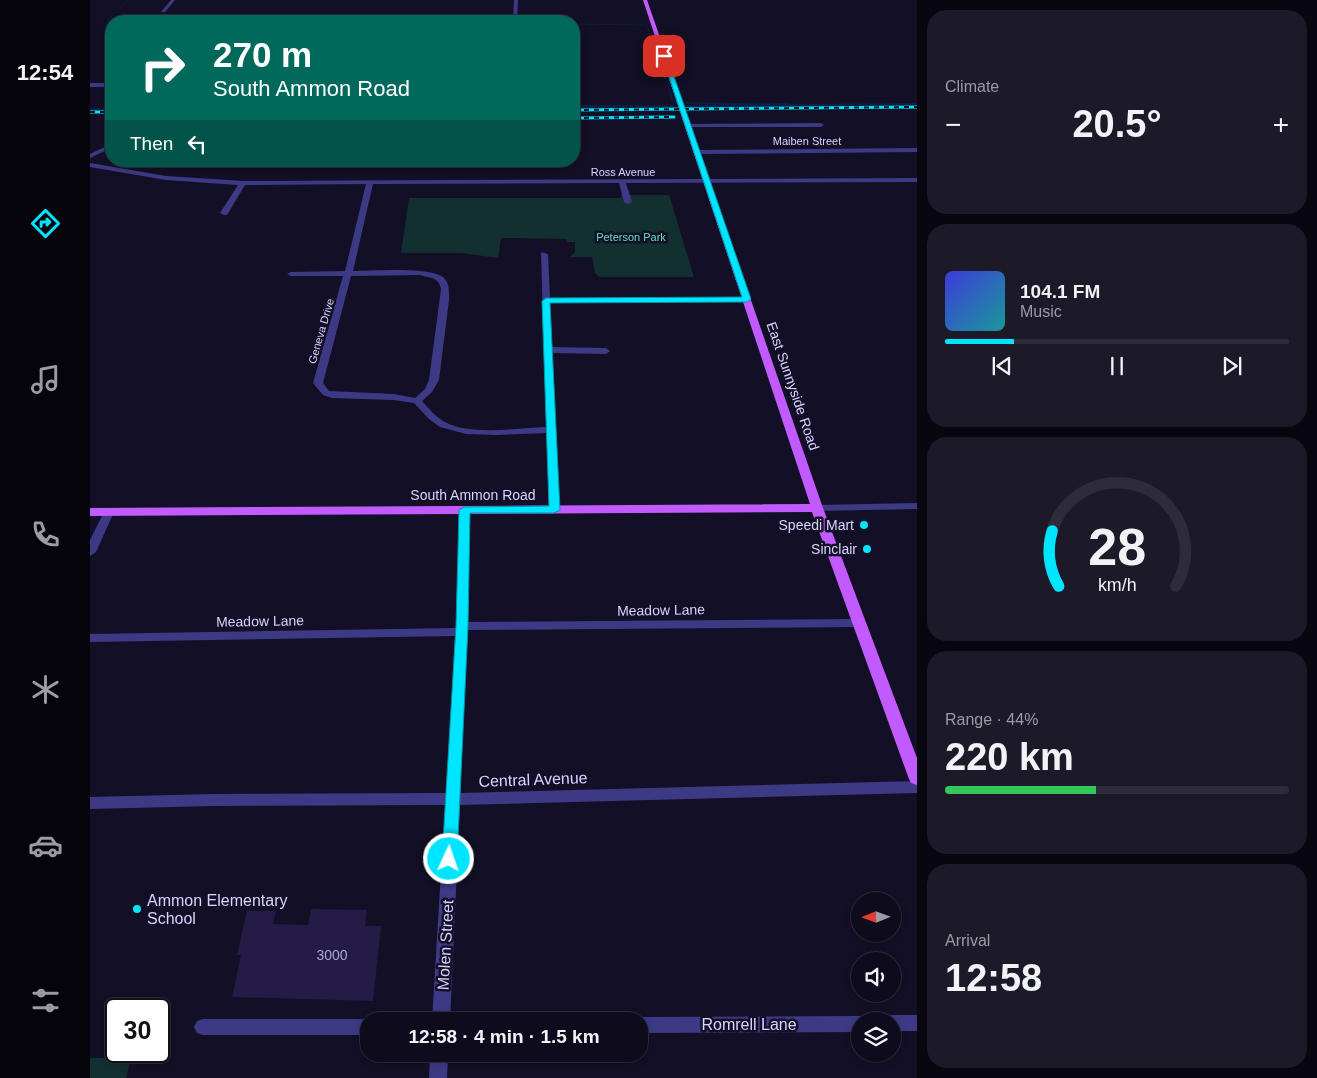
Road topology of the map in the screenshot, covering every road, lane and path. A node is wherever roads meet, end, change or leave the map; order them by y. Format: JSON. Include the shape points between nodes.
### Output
{"nodes":[{"id":1,"x":173,"y":0,"type":"edge"},
{"id":2,"x":516,"y":0,"type":"edge"},
{"id":3,"x":645,"y":0,"type":"edge"},
{"id":4,"x":163,"y":11,"type":"dead end"},
{"id":5,"x":515,"y":15,"type":"edge"},
{"id":6,"x":90,"y":85,"type":"edge"},
{"id":7,"x":105,"y":85,"type":"edge"},
{"id":8,"x":821,"y":125,"type":"dead end"},
{"id":9,"x":689,"y":126,"type":"junction"},
{"id":10,"x":105,"y":149,"type":"edge"},
{"id":11,"x":917,"y":150,"type":"edge"},
{"id":12,"x":698,"y":152,"type":"junction"},
{"id":13,"x":90,"y":156,"type":"edge"},
{"id":14,"x":90,"y":165,"type":"edge"},
{"id":15,"x":917,"y":180,"type":"edge"},
{"id":16,"x":707,"y":181,"type":"junction"},
{"id":17,"x":622,"y":182,"type":"junction"},
{"id":18,"x":243,"y":183,"type":"junction"},
{"id":19,"x":370,"y":183,"type":"junction"},
{"id":20,"x":628,"y":202,"type":"dead end"},
{"id":21,"x":224,"y":213,"type":"dead end"},
{"id":22,"x":544,"y":254,"type":"dead end"},
{"id":23,"x":291,"y":274,"type":"dead end"},
{"id":24,"x":348,"y":274,"type":"junction"},
{"id":25,"x":747,"y":299,"type":"junction"},
{"id":26,"x":546,"y":301,"type":"junction"},
{"id":27,"x":548,"y":350,"type":"junction"},
{"id":28,"x":606,"y":350,"type":"dead end"},
{"id":29,"x":417,"y":401,"type":"junction"},
{"id":30,"x":551,"y":430,"type":"junction"},
{"id":31,"x":917,"y":506,"type":"edge"},
{"id":32,"x":817,"y":508,"type":"junction"},
{"id":33,"x":464,"y":510,"type":"junction"},
{"id":34,"x":554,"y":510,"type":"junction"},
{"id":35,"x":90,"y":512,"type":"edge"},
{"id":36,"x":109,"y":512,"type":"junction"},
{"id":37,"x":90,"y":552,"type":"edge"},
{"id":38,"x":860,"y":623,"type":"junction"},
{"id":39,"x":462,"y":629,"type":"junction"},
{"id":40,"x":90,"y":638,"type":"edge"},
{"id":41,"x":917,"y":780,"type":"edge"},
{"id":42,"x":917,"y":787,"type":"edge"},
{"id":43,"x":453,"y":799,"type":"junction"},
{"id":44,"x":90,"y":802,"type":"edge"},
{"id":45,"x":441,"y":1012,"type":"edge"},
{"id":46,"x":901,"y":1023,"type":"edge"},
{"id":47,"x":917,"y":1023,"type":"edge"},
{"id":48,"x":851,"y":1024,"type":"edge"},
{"id":49,"x":648,"y":1025,"type":"edge"},
{"id":50,"x":203,"y":1027,"type":"dead end"},
{"id":51,"x":360,"y":1027,"type":"edge"},
{"id":52,"x":439,"y":1062,"type":"edge"},
{"id":53,"x":438,"y":1078,"type":"edge"}],
"edges":[{"from":1,"to":4,"type":"street"},
{"from":2,"to":5,"type":"street"},
{"from":3,"to":9,"type":"main road","name":"East Sunnyside Road"},
{"from":6,"to":7,"type":"street"},
{"from":8,"to":9,"type":"street"},
{"from":9,"to":12,"type":"main road","name":"East Sunnyside Road"},
{"from":10,"to":13,"type":"street"},
{"from":11,"to":12,"type":"street","name":"Maiben Street"},
{"from":12,"to":16,"type":"main road","name":"East Sunnyside Road"},
{"from":14,"to":18,"type":"street","name":"Ross Avenue","via":[[171,178]]},
{"from":15,"to":16,"type":"street","name":"Ross Avenue"},
{"from":16,"to":17,"type":"street","name":"Ross Avenue"},
{"from":16,"to":25,"type":"main road","name":"East Sunnyside Road"},
{"from":17,"to":19,"type":"street","name":"Ross Avenue"},
{"from":17,"to":20,"type":"street"},
{"from":18,"to":19,"type":"street","name":"Ross Avenue"},
{"from":18,"to":21,"type":"street"},
{"from":19,"to":24,"type":"street","name":"Geneva Drive"},
{"from":22,"to":26,"type":"street"},
{"from":23,"to":24,"type":"street"},
{"from":24,"to":29,"type":"street","name":"Geneva Drive","via":[[318,383],[332,395]]},
{"from":24,"to":29,"type":"street","via":[[420,274],[434,276],[444,284],[434,380]]},
{"from":25,"to":26,"type":"street"},
{"from":25,"to":32,"type":"main road","name":"East Sunnyside Road"},
{"from":26,"to":27,"type":"street"},
{"from":27,"to":28,"type":"street"},
{"from":27,"to":30,"type":"street"},
{"from":29,"to":30,"type":"street","via":[[443,425],[464,431]]},
{"from":30,"to":34,"type":"street"},
{"from":31,"to":32,"type":"street","name":"South Ammon Road"},
{"from":32,"to":34,"type":"main road","name":"South Ammon Road"},
{"from":32,"to":38,"type":"main road","name":"East Sunnyside Road"},
{"from":33,"to":34,"type":"main road","name":"South Ammon Road"},
{"from":33,"to":36,"type":"main road","name":"South Ammon Road"},
{"from":33,"to":39,"type":"street","name":"Molen Street"},
{"from":35,"to":36,"type":"main road","name":"South Ammon Road"},
{"from":36,"to":37,"type":"street"},
{"from":38,"to":39,"type":"street","name":"Meadow Lane"},
{"from":38,"to":41,"type":"main road","name":"East Sunnyside Road"},
{"from":39,"to":40,"type":"street","name":"Meadow Lane"},
{"from":39,"to":43,"type":"street","name":"Molen Street"},
{"from":42,"to":43,"type":"street","name":"Central Avenue"},
{"from":43,"to":44,"type":"street","name":"Central Avenue"},
{"from":43,"to":45,"type":"street","name":"Molen Street"},
{"from":46,"to":47,"type":"street"},
{"from":48,"to":49,"type":"street","name":"Romrell Lane"},
{"from":50,"to":51,"type":"street"},
{"from":52,"to":53,"type":"street"}]}
